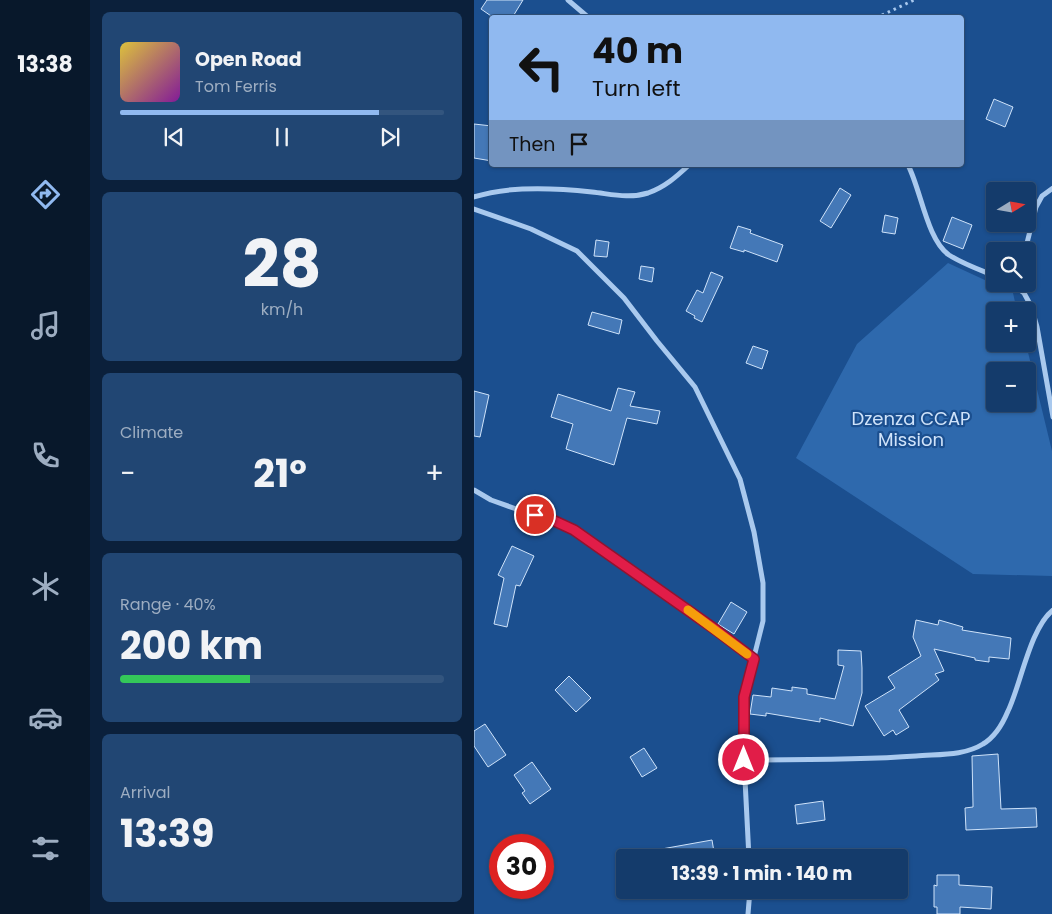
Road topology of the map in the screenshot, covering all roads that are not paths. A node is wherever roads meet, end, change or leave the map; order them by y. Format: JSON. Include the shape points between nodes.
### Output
{"nodes":[{"id":1,"x":568,"y":0,"type":"edge"},
{"id":2,"x":586,"y":15,"type":"edge"},
{"id":3,"x":687,"y":167,"type":"edge"},
{"id":4,"x":909,"y":167,"type":"edge"},
{"id":5,"x":1052,"y":188,"type":"edge"},
{"id":6,"x":474,"y":197,"type":"edge"},
{"id":7,"x":474,"y":209,"type":"edge"},
{"id":8,"x":1027,"y":242,"type":"edge"},
{"id":9,"x":986,"y":272,"type":"edge"},
{"id":10,"x":1023,"y":292,"type":"edge"},
{"id":11,"x":1052,"y":418,"type":"edge"},
{"id":12,"x":474,"y":490,"type":"edge"},
{"id":13,"x":1052,"y":610,"type":"edge"},
{"id":14,"x":754,"y":659,"type":"junction"},
{"id":15,"x":744,"y":760,"type":"junction"},
{"id":16,"x":749,"y":849,"type":"edge"},
{"id":17,"x":749,"y":899,"type":"edge"},
{"id":18,"x":748,"y":914,"type":"edge"}],
"edges":[{"from":1,"to":2,"type":"street"},
{"from":3,"to":6,"type":"street","via":[[668,184],[635,196],[509,189]]},
{"from":4,"to":9,"type":"street","via":[[938,244],[949,255]]},
{"from":5,"to":8,"type":"street","via":[[1036,207]]},
{"from":7,"to":14,"type":"street","via":[[531,228],[576,251],[624,298],[695,387],[740,479],[754,532],[763,583],[763,621]]},
{"from":10,"to":11,"type":"street","via":[[1037,327]]},
{"from":12,"to":14,"type":"street","via":[[491,500],[574,530]]},
{"from":13,"to":15,"type":"street","via":[[1038,629],[1005,718],[984,744],[971,750],[910,756]]},
{"from":14,"to":15,"type":"street","via":[[744,697]]},
{"from":15,"to":16,"type":"street"},
{"from":17,"to":18,"type":"street"}]}
